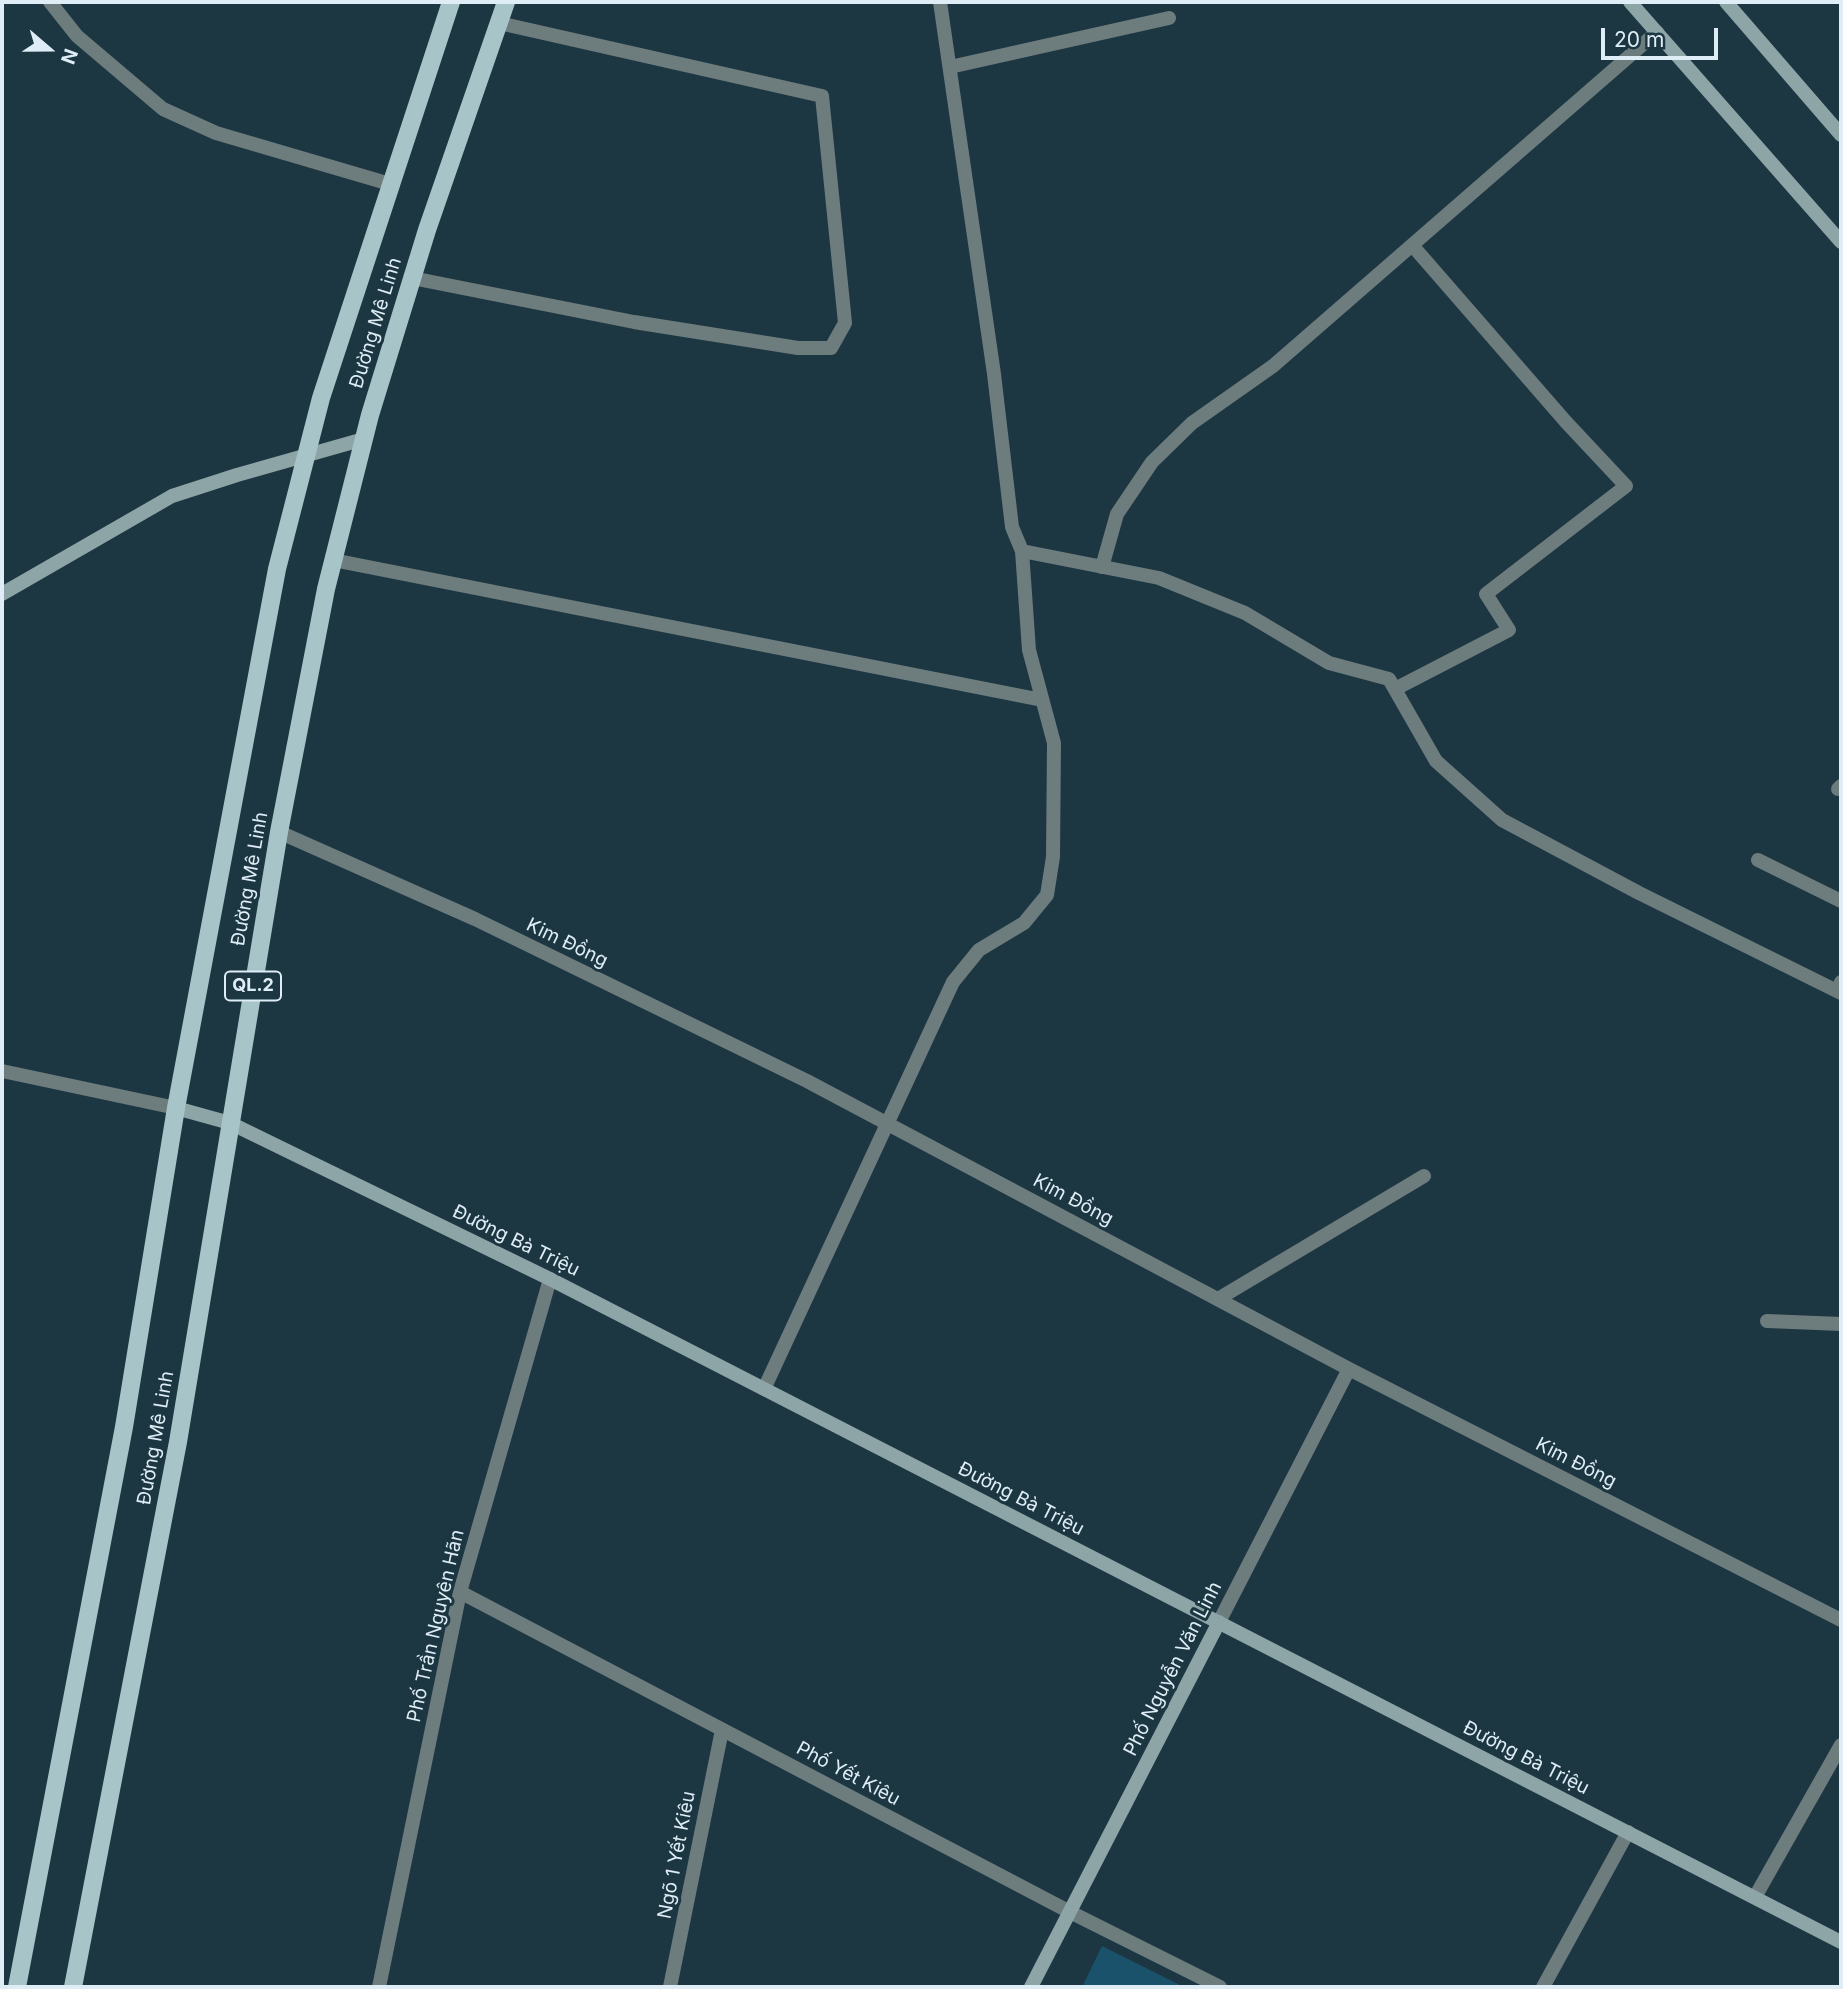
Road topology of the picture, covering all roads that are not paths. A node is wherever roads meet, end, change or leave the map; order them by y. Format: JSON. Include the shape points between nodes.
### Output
{"nodes":[{"id":1,"x":50,"y":2,"type":"edge"},
{"id":2,"x":451,"y":2,"type":"edge"},
{"id":3,"x":506,"y":2,"type":"edge"},
{"id":4,"x":940,"y":2,"type":"edge"},
{"id":5,"x":1630,"y":2,"type":"edge"},
{"id":6,"x":1726,"y":2,"type":"edge"},
{"id":7,"x":1169,"y":18,"type":"dead end"},
{"id":8,"x":499,"y":23,"type":"junction"},
{"id":9,"x":1657,"y":32,"type":"junction"},
{"id":10,"x":950,"y":67,"type":"junction"},
{"id":11,"x":1841,"y":135,"type":"edge"},
{"id":12,"x":390,"y":184,"type":"junction"},
{"id":13,"x":1841,"y":242,"type":"edge"},
{"id":14,"x":1412,"y":245,"type":"junction"},
{"id":15,"x":412,"y":278,"type":"junction"},
{"id":16,"x":364,"y":439,"type":"junction"},
{"id":17,"x":305,"y":456,"type":"junction"},
{"id":18,"x":1022,"y":551,"type":"junction"},
{"id":19,"x":333,"y":561,"type":"junction"},
{"id":20,"x":1102,"y":568,"type":"junction"},
{"id":21,"x":2,"y":594,"type":"edge"},
{"id":22,"x":1395,"y":689,"type":"junction"},
{"id":23,"x":1042,"y":700,"type":"junction"},
{"id":24,"x":279,"y":832,"type":"junction"},
{"id":25,"x":1758,"y":860,"type":"dead end"},
{"id":26,"x":1841,"y":901,"type":"edge"},
{"id":27,"x":1840,"y":989,"type":"edge"},
{"id":28,"x":2,"y":1072,"type":"edge"},
{"id":29,"x":176,"y":1108,"type":"junction"},
{"id":30,"x":230,"y":1123,"type":"junction"},
{"id":31,"x":889,"y":1124,"type":"junction"},
{"id":32,"x":1424,"y":1175,"type":"dead end"},
{"id":33,"x":550,"y":1279,"type":"junction"},
{"id":34,"x":1218,"y":1299,"type":"junction"},
{"id":35,"x":1767,"y":1321,"type":"dead end"},
{"id":36,"x":1841,"y":1324,"type":"edge"},
{"id":37,"x":1349,"y":1369,"type":"junction"},
{"id":38,"x":764,"y":1389,"type":"junction"},
{"id":39,"x":460,"y":1592,"type":"junction"},
{"id":40,"x":1841,"y":1620,"type":"edge"},
{"id":41,"x":1219,"y":1622,"type":"junction"},
{"id":42,"x":722,"y":1730,"type":"junction"},
{"id":43,"x":1841,"y":1745,"type":"edge"},
{"id":44,"x":1628,"y":1832,"type":"junction"},
{"id":45,"x":1755,"y":1897,"type":"junction"},
{"id":46,"x":1070,"y":1912,"type":"junction"},
{"id":47,"x":1841,"y":1941,"type":"edge"},
{"id":48,"x":17,"y":1987,"type":"edge"},
{"id":49,"x":73,"y":1987,"type":"edge"},
{"id":50,"x":379,"y":1987,"type":"edge"},
{"id":51,"x":670,"y":1987,"type":"edge"},
{"id":52,"x":1031,"y":1987,"type":"edge"},
{"id":53,"x":1220,"y":1987,"type":"edge"},
{"id":54,"x":1543,"y":1987,"type":"edge"}],
"edges":[{"from":1,"to":12,"type":"street","via":[[76,37],[163,110],[216,133]]},
{"from":2,"to":12,"type":"main road","name":"Đường Mê Linh","number":"QL.2"},
{"from":3,"to":8,"type":"main road","name":"Đường Mê Linh","number":"QL.2"},
{"from":4,"to":10,"type":"street"},
{"from":5,"to":9,"type":"street"},
{"from":6,"to":11,"type":"street"},
{"from":7,"to":10,"type":"street"},
{"from":8,"to":15,"type":"main road","name":"Đường Mê Linh","number":"QL.2"},
{"from":8,"to":15,"type":"street","via":[[822,96],[845,323],[831,348],[798,348],[634,322]]},
{"from":9,"to":13,"type":"street"},
{"from":9,"to":14,"type":"street"},
{"from":10,"to":18,"type":"street","via":[[1012,527]]},
{"from":12,"to":17,"type":"main road","name":"Đường Mê Linh","number":"QL.2"},
{"from":14,"to":20,"type":"street","via":[[1273,366],[1192,423],[1152,462],[1117,514]]},
{"from":14,"to":22,"type":"street","via":[[1626,486],[1486,594],[1509,630]]},
{"from":15,"to":16,"type":"main road","name":"Đường Mê Linh","number":"QL.2"},
{"from":16,"to":17,"type":"street"},
{"from":16,"to":19,"type":"main road","name":"Đường Mê Linh","number":"QL.2"},
{"from":17,"to":21,"type":"street","via":[[172,496]]},
{"from":17,"to":29,"type":"main road","name":"Đường Mê Linh","number":"QL.2","via":[[277,569]]},
{"from":18,"to":20,"type":"street"},
{"from":18,"to":23,"type":"street","via":[[1028,650]]},
{"from":19,"to":23,"type":"street"},
{"from":19,"to":24,"type":"main road","name":"Đường Mê Linh","number":"QL.2"},
{"from":20,"to":22,"type":"street","via":[[1160,579],[1245,613],[1329,663],[1389,679]]},
{"from":22,"to":27,"type":"street","via":[[1437,761],[1502,821]]},
{"from":23,"to":31,"type":"street","via":[[1054,743],[1053,857],[1047,895],[1024,923],[979,950],[953,982]]},
{"from":24,"to":30,"type":"main road","name":"Đường Mê Linh","number":"QL.2"},
{"from":24,"to":31,"type":"street","name":"Kim Đồng","via":[[475,919]]},
{"from":25,"to":26,"type":"street"},
{"from":28,"to":29,"type":"street"},
{"from":29,"to":30,"type":"street","name":"Đường Bà Triệu"},
{"from":29,"to":48,"type":"main road","name":"Đường Mê Linh","number":"QL.2","via":[[124,1427]]},
{"from":30,"to":33,"type":"street","name":"Đường Bà Triệu"},
{"from":30,"to":49,"type":"main road","name":"Đường Mê Linh","number":"QL.2","via":[[178,1442]]},
{"from":31,"to":34,"type":"street","name":"Kim Đồng"},
{"from":31,"to":38,"type":"street"},
{"from":32,"to":34,"type":"street"},
{"from":33,"to":38,"type":"street","name":"Đường Bà Triệu"},
{"from":33,"to":39,"type":"street","name":"Phố Trần Nguyên Hãn"},
{"from":34,"to":37,"type":"street","name":"Kim Đồng"},
{"from":35,"to":36,"type":"street"},
{"from":37,"to":40,"type":"street","name":"Kim Đồng"},
{"from":37,"to":41,"type":"street","name":"Phố Nguyễn Văn Linh"},
{"from":38,"to":41,"type":"street","name":"Đường Bà Triệu"},
{"from":39,"to":42,"type":"street","name":"Phố Yết Kiêu"},
{"from":39,"to":50,"type":"street","name":"Phố Trần Nguyên Hãn"},
{"from":41,"to":44,"type":"street","name":"Đường Bà Triệu"},
{"from":41,"to":46,"type":"street","name":"Phố Nguyễn Văn Linh"},
{"from":42,"to":46,"type":"street","name":"Phố Yết Kiêu"},
{"from":42,"to":51,"type":"street","name":"Ngõ 1 Yết Kiêu"},
{"from":43,"to":45,"type":"street"},
{"from":44,"to":45,"type":"street","name":"Đường Bà Triệu"},
{"from":44,"to":54,"type":"street"},
{"from":45,"to":47,"type":"street","name":"Đường Bà Triệu"},
{"from":46,"to":52,"type":"street","name":"Phố Nguyễn Văn Linh"},
{"from":46,"to":53,"type":"street","name":"Phố Yết Kiêu"}]}
